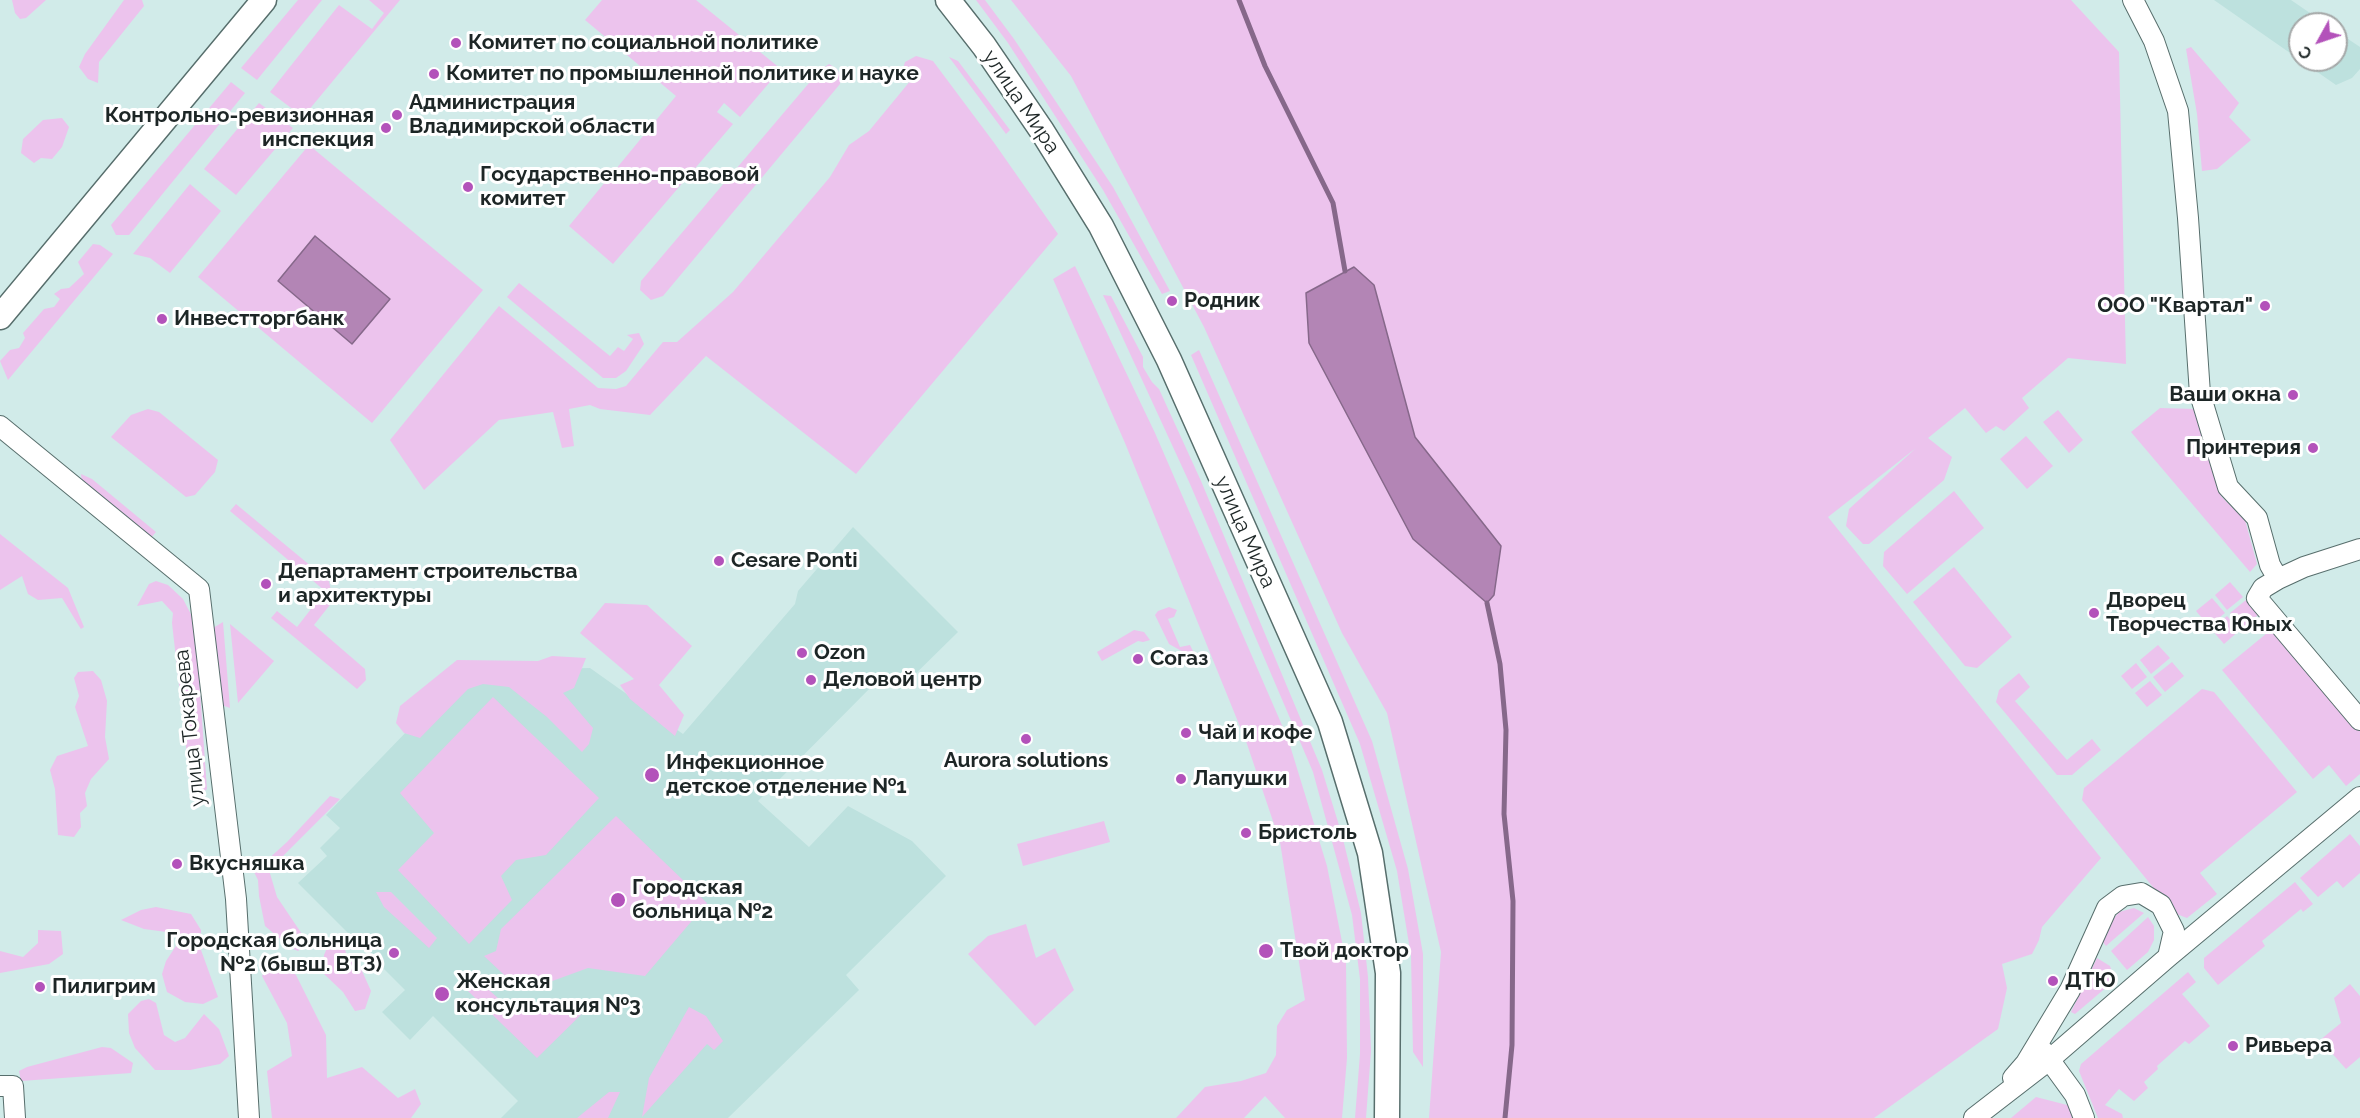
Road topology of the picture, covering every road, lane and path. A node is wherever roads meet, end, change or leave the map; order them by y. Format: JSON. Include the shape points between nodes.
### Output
{"nodes":[{"id":1,"x":264,"y":0,"type":"edge"},
{"id":2,"x":948,"y":0,"type":"edge"},
{"id":3,"x":2133,"y":0,"type":"edge"},
{"id":4,"x":0,"y":317,"type":"edge"},
{"id":5,"x":0,"y":426,"type":"edge"},
{"id":6,"x":2360,"y":549,"type":"edge"},
{"id":7,"x":2278,"y":579,"type":"junction"},
{"id":8,"x":2360,"y":720,"type":"edge"},
{"id":9,"x":2360,"y":797,"type":"edge"},
{"id":10,"x":2168,"y":957,"type":"junction"},
{"id":11,"x":2043,"y":1052,"type":"junction"},
{"id":12,"x":6,"y":1086,"type":"edge"},
{"id":13,"x":1978,"y":1115,"type":"edge"},
{"id":14,"x":15,"y":1118,"type":"edge"},
{"id":15,"x":249,"y":1118,"type":"edge"},
{"id":16,"x":1387,"y":1118,"type":"edge"},
{"id":17,"x":2084,"y":1118,"type":"edge"}],
"edges":[{"from":1,"to":4,"type":"main road"},
{"from":2,"to":16,"type":"main road","name":"улица Мира","via":[[991,56],[1101,226],[1169,360],[1330,722],[1370,853],[1388,973]]},
{"from":3,"to":7,"type":"street","via":[[2154,41],[2178,111],[2200,394],[2228,487],[2257,518],[2270,565]]},
{"from":5,"to":15,"type":"street","name":"улица Токарева","via":[[199,589],[236,899]]},
{"from":6,"to":7,"type":"street"},
{"from":7,"to":8,"type":"street","via":[[2263,588],[2257,598]]},
{"from":9,"to":10,"type":"street"},
{"from":10,"to":11,"type":"street"},
{"from":10,"to":11,"type":"street","via":[[2174,931],[2161,905],[2141,893],[2122,896],[2107,908]]},
{"from":11,"to":13,"type":"street","via":[[2026,1063]]},
{"from":11,"to":17,"type":"street","via":[[2075,1095]]},
{"from":12,"to":14,"type":"street"}]}
